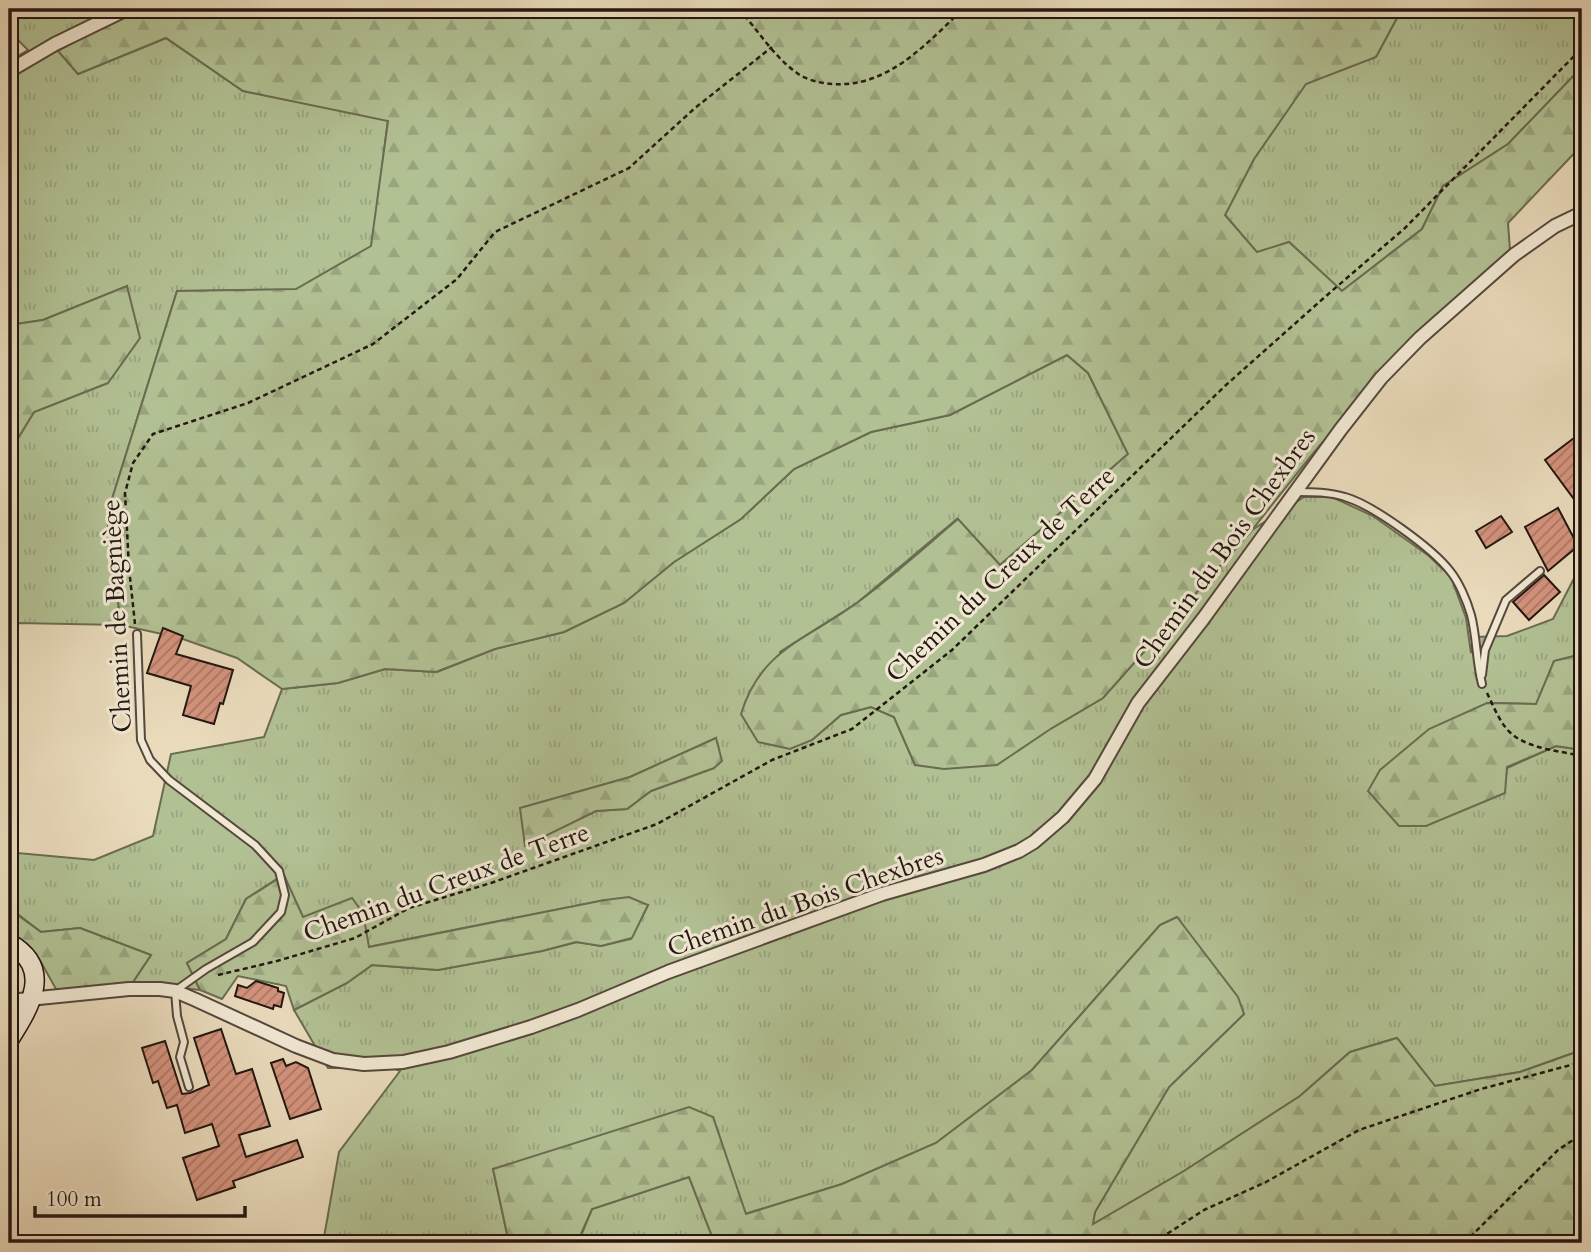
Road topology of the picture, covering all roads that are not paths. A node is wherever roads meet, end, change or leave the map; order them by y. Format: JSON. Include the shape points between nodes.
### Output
{"nodes":[{"id":1,"x":127,"y":9,"type":"edge"},
{"id":2,"x":9,"y":71,"type":"edge"},
{"id":3,"x":1582,"y":213,"type":"edge"},
{"id":4,"x":1297,"y":492,"type":"junction"},
{"id":5,"x":1540,"y":571,"type":"dead end"},
{"id":6,"x":137,"y":635,"type":"road end"},
{"id":7,"x":9,"y":943,"type":"edge"},
{"id":8,"x":175,"y":991,"type":"junction"},
{"id":9,"x":17,"y":999,"type":"edge"},
{"id":10,"x":9,"y":1040,"type":"edge"},
{"id":11,"x":189,"y":1087,"type":"dead end"}],
"edges":[{"from":1,"to":2,"type":"street"},
{"from":3,"to":4,"type":"street","name":"Chemin du Bois Chexbres","via":[[1514,255],[1420,338],[1381,378]]},
{"from":4,"to":5,"type":"lane","via":[[1321,492],[1356,501],[1441,560],[1453,573],[1470,614],[1482,684],[1485,650],[1506,600]]},
{"from":4,"to":8,"type":"street","name":"Chemin du Bois Chexbres","via":[[1144,694],[1080,800],[1034,842],[1006,857],[882,894],[531,1027],[402,1062],[363,1065],[333,1060]]},
{"from":6,"to":8,"type":"lane","name":"Chemin de Bagniège","via":[[141,740],[150,760],[255,845],[279,871],[285,895],[281,912],[253,942]]},
{"from":7,"to":9,"type":"street","via":[[31,964],[35,985]]},
{"from":8,"to":9,"type":"street","name":"Chemin du Bois Chexbres","via":[[129,989]]},
{"from":8,"to":11,"type":"lane","via":[[184,1042],[180,1057]]},
{"from":9,"to":10,"type":"street"}]}
